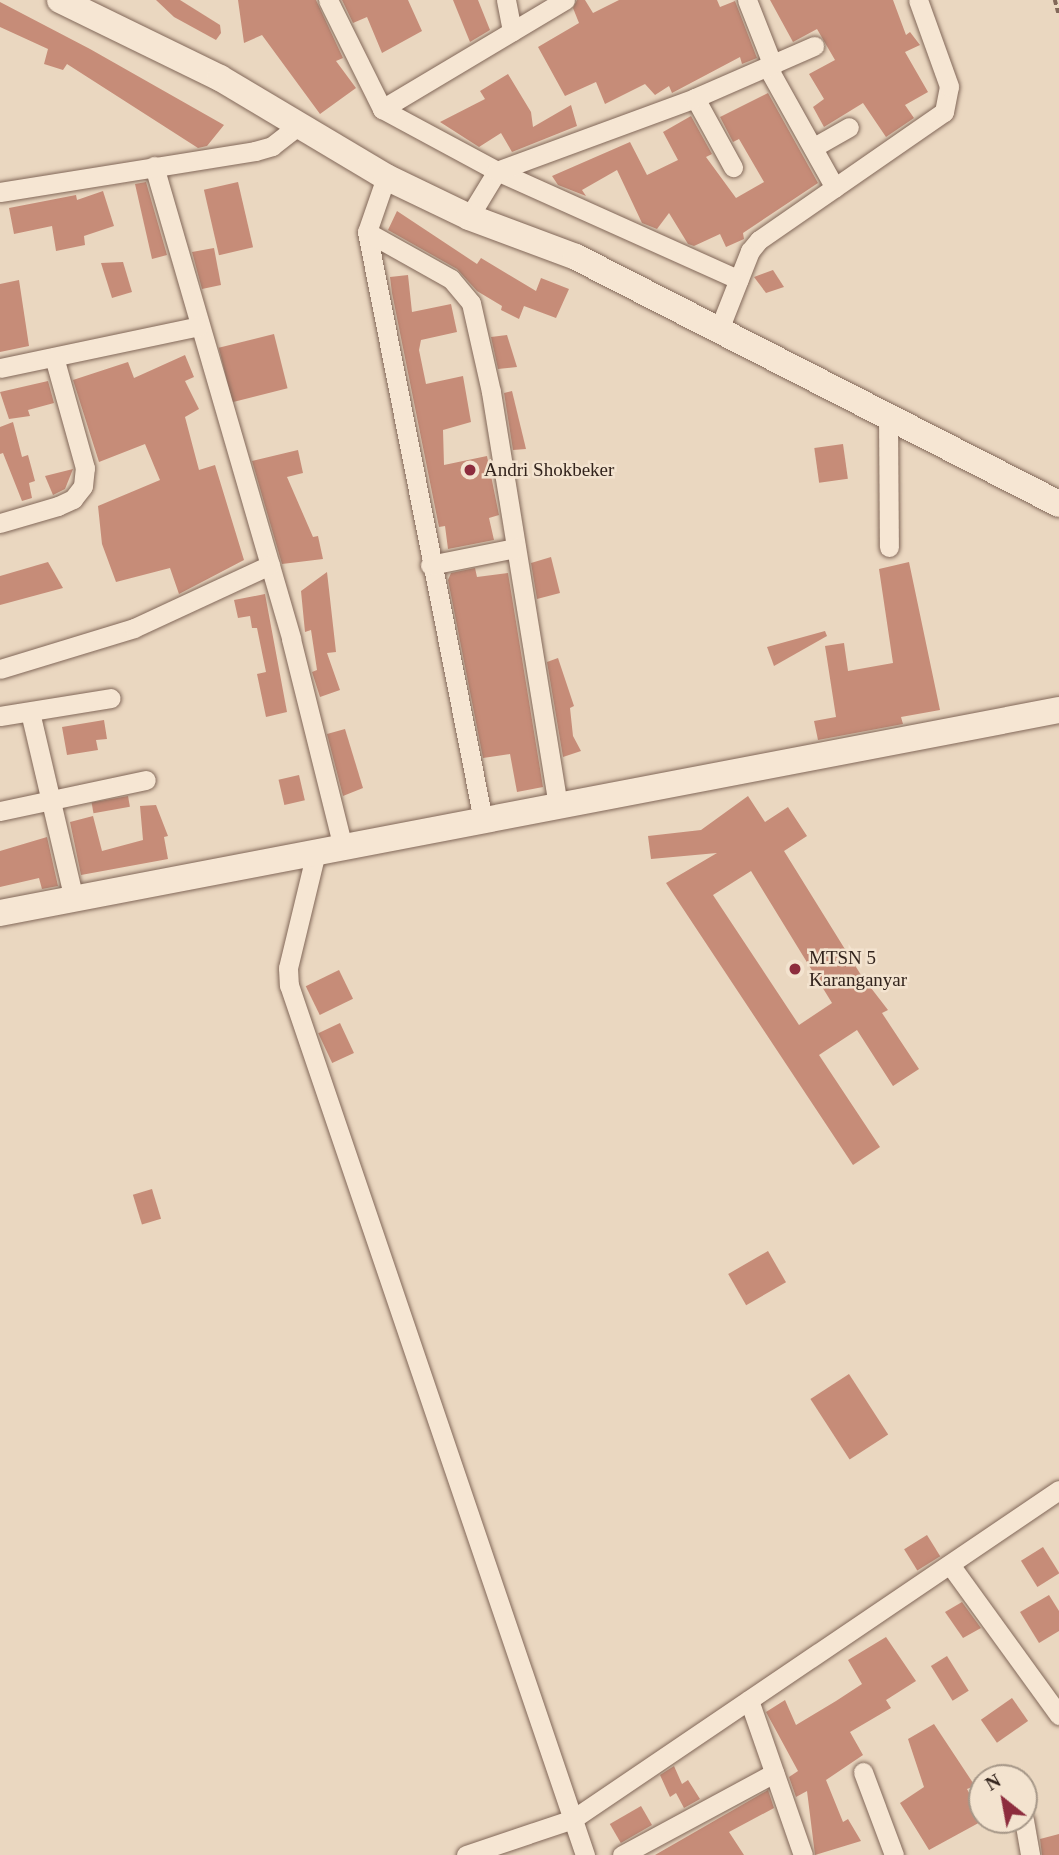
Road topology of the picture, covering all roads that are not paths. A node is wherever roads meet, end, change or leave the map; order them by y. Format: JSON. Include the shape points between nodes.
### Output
{"nodes":[{"id":1,"x":60,"y":0,"type":"edge"},
{"id":2,"x":328,"y":0,"type":"edge"},
{"id":3,"x":506,"y":0,"type":"edge"},
{"id":4,"x":565,"y":0,"type":"edge"},
{"id":5,"x":747,"y":0,"type":"edge"},
{"id":6,"x":918,"y":0,"type":"edge"},
{"id":7,"x":512,"y":32,"type":"junction"},
{"id":8,"x":814,"y":46,"type":"dead end"},
{"id":9,"x":771,"y":67,"type":"junction"},
{"id":10,"x":695,"y":98,"type":"junction"},
{"id":11,"x":382,"y":109,"type":"junction"},
{"id":12,"x":296,"y":127,"type":"junction"},
{"id":13,"x":849,"y":127,"type":"dead end"},
{"id":14,"x":814,"y":147,"type":"junction"},
{"id":15,"x":153,"y":166,"type":"junction"},
{"id":16,"x":733,"y":167,"type":"dead end"},
{"id":17,"x":495,"y":176,"type":"junction"},
{"id":18,"x":386,"y":177,"type":"junction"},
{"id":19,"x":835,"y":188,"type":"junction"},
{"id":20,"x":0,"y":191,"type":"edge"},
{"id":21,"x":475,"y":207,"type":"junction"},
{"id":22,"x":368,"y":232,"type":"junction"},
{"id":23,"x":738,"y":279,"type":"junction"},
{"id":24,"x":722,"y":323,"type":"junction"},
{"id":25,"x":199,"y":326,"type":"junction"},
{"id":26,"x":54,"y":357,"type":"junction"},
{"id":27,"x":0,"y":368,"type":"edge"},
{"id":28,"x":888,"y":415,"type":"junction"},
{"id":29,"x":1059,"y":505,"type":"edge"},
{"id":30,"x":0,"y":523,"type":"edge"},
{"id":31,"x":889,"y":547,"type":"dead end"},
{"id":32,"x":516,"y":548,"type":"junction"},
{"id":33,"x":270,"y":565,"type":"junction"},
{"id":34,"x":430,"y":565,"type":"junction"},
{"id":35,"x":0,"y":669,"type":"edge"},
{"id":36,"x":111,"y":698,"type":"dead end"},
{"id":37,"x":1059,"y":710,"type":"edge"},
{"id":38,"x":30,"y":712,"type":"junction"},
{"id":39,"x":0,"y":716,"type":"edge"},
{"id":40,"x":146,"y":780,"type":"dead end"},
{"id":41,"x":54,"y":800,"type":"junction"},
{"id":42,"x":558,"y":805,"type":"junction"},
{"id":43,"x":0,"y":811,"type":"edge"},
{"id":44,"x":483,"y":820,"type":"junction"},
{"id":45,"x":343,"y":847,"type":"junction"},
{"id":46,"x":316,"y":852,"type":"junction"},
{"id":47,"x":74,"y":899,"type":"junction"},
{"id":48,"x":0,"y":914,"type":"edge"},
{"id":49,"x":1059,"y":1490,"type":"edge"},
{"id":50,"x":951,"y":1566,"type":"junction"},
{"id":51,"x":749,"y":1700,"type":"junction"},
{"id":52,"x":1059,"y":1715,"type":"edge"},
{"id":53,"x":863,"y":1772,"type":"dead end"},
{"id":54,"x":774,"y":1773,"type":"junction"},
{"id":55,"x":573,"y":1819,"type":"junction"},
{"id":56,"x":1026,"y":1834,"type":"edge"},
{"id":57,"x":467,"y":1855,"type":"edge"},
{"id":58,"x":585,"y":1855,"type":"edge"},
{"id":59,"x":622,"y":1855,"type":"edge"},
{"id":60,"x":803,"y":1855,"type":"edge"},
{"id":61,"x":894,"y":1855,"type":"edge"},
{"id":62,"x":1030,"y":1855,"type":"edge"}],
"edges":[{"from":1,"to":12,"type":"main road","via":[[220,78]]},
{"from":2,"to":11,"type":"street"},
{"from":3,"to":7,"type":"street"},
{"from":4,"to":7,"type":"street"},
{"from":5,"to":9,"type":"street"},
{"from":6,"to":19,"type":"street","via":[[949,86],[944,112]]},
{"from":7,"to":11,"type":"street"},
{"from":8,"to":9,"type":"street"},
{"from":9,"to":10,"type":"street"},
{"from":9,"to":14,"type":"street"},
{"from":10,"to":16,"type":"street"},
{"from":10,"to":17,"type":"street"},
{"from":11,"to":17,"type":"street"},
{"from":12,"to":15,"type":"street","via":[[272,146],[254,151]]},
{"from":12,"to":18,"type":"main road"},
{"from":13,"to":14,"type":"street"},
{"from":14,"to":19,"type":"street"},
{"from":15,"to":20,"type":"street"},
{"from":15,"to":25,"type":"street"},
{"from":17,"to":21,"type":"street"},
{"from":17,"to":23,"type":"street"},
{"from":18,"to":21,"type":"main road"},
{"from":18,"to":22,"type":"street"},
{"from":19,"to":23,"type":"street","via":[[759,240]]},
{"from":21,"to":24,"type":"main road"},
{"from":22,"to":32,"type":"street","via":[[451,279],[471,303],[491,392]]},
{"from":22,"to":34,"type":"street"},
{"from":23,"to":24,"type":"street"},
{"from":24,"to":28,"type":"main road"},
{"from":25,"to":26,"type":"street"},
{"from":25,"to":33,"type":"street"},
{"from":26,"to":27,"type":"street"},
{"from":26,"to":30,"type":"street","via":[[85,468],[83,486],[73,499],[58,506]]},
{"from":28,"to":29,"type":"main road"},
{"from":28,"to":31,"type":"street"},
{"from":32,"to":34,"type":"street"},
{"from":32,"to":42,"type":"street"},
{"from":33,"to":35,"type":"street","via":[[123,632]]},
{"from":33,"to":45,"type":"street"},
{"from":34,"to":44,"type":"street"},
{"from":36,"to":38,"type":"street"},
{"from":37,"to":42,"type":"main road"},
{"from":38,"to":39,"type":"street"},
{"from":38,"to":41,"type":"street"},
{"from":40,"to":41,"type":"street"},
{"from":41,"to":43,"type":"street"},
{"from":41,"to":47,"type":"street"},
{"from":42,"to":44,"type":"main road"},
{"from":44,"to":45,"type":"main road"},
{"from":45,"to":46,"type":"main road"},
{"from":46,"to":47,"type":"main road"},
{"from":46,"to":55,"type":"street","via":[[288,968],[289,985]]},
{"from":47,"to":48,"type":"main road"},
{"from":49,"to":50,"type":"street"},
{"from":50,"to":51,"type":"street"},
{"from":50,"to":52,"type":"street"},
{"from":51,"to":54,"type":"street"},
{"from":51,"to":55,"type":"street"},
{"from":53,"to":61,"type":"street"},
{"from":54,"to":59,"type":"street"},
{"from":54,"to":60,"type":"street"},
{"from":55,"to":57,"type":"street"},
{"from":55,"to":58,"type":"street"},
{"from":56,"to":62,"type":"street"}]}
